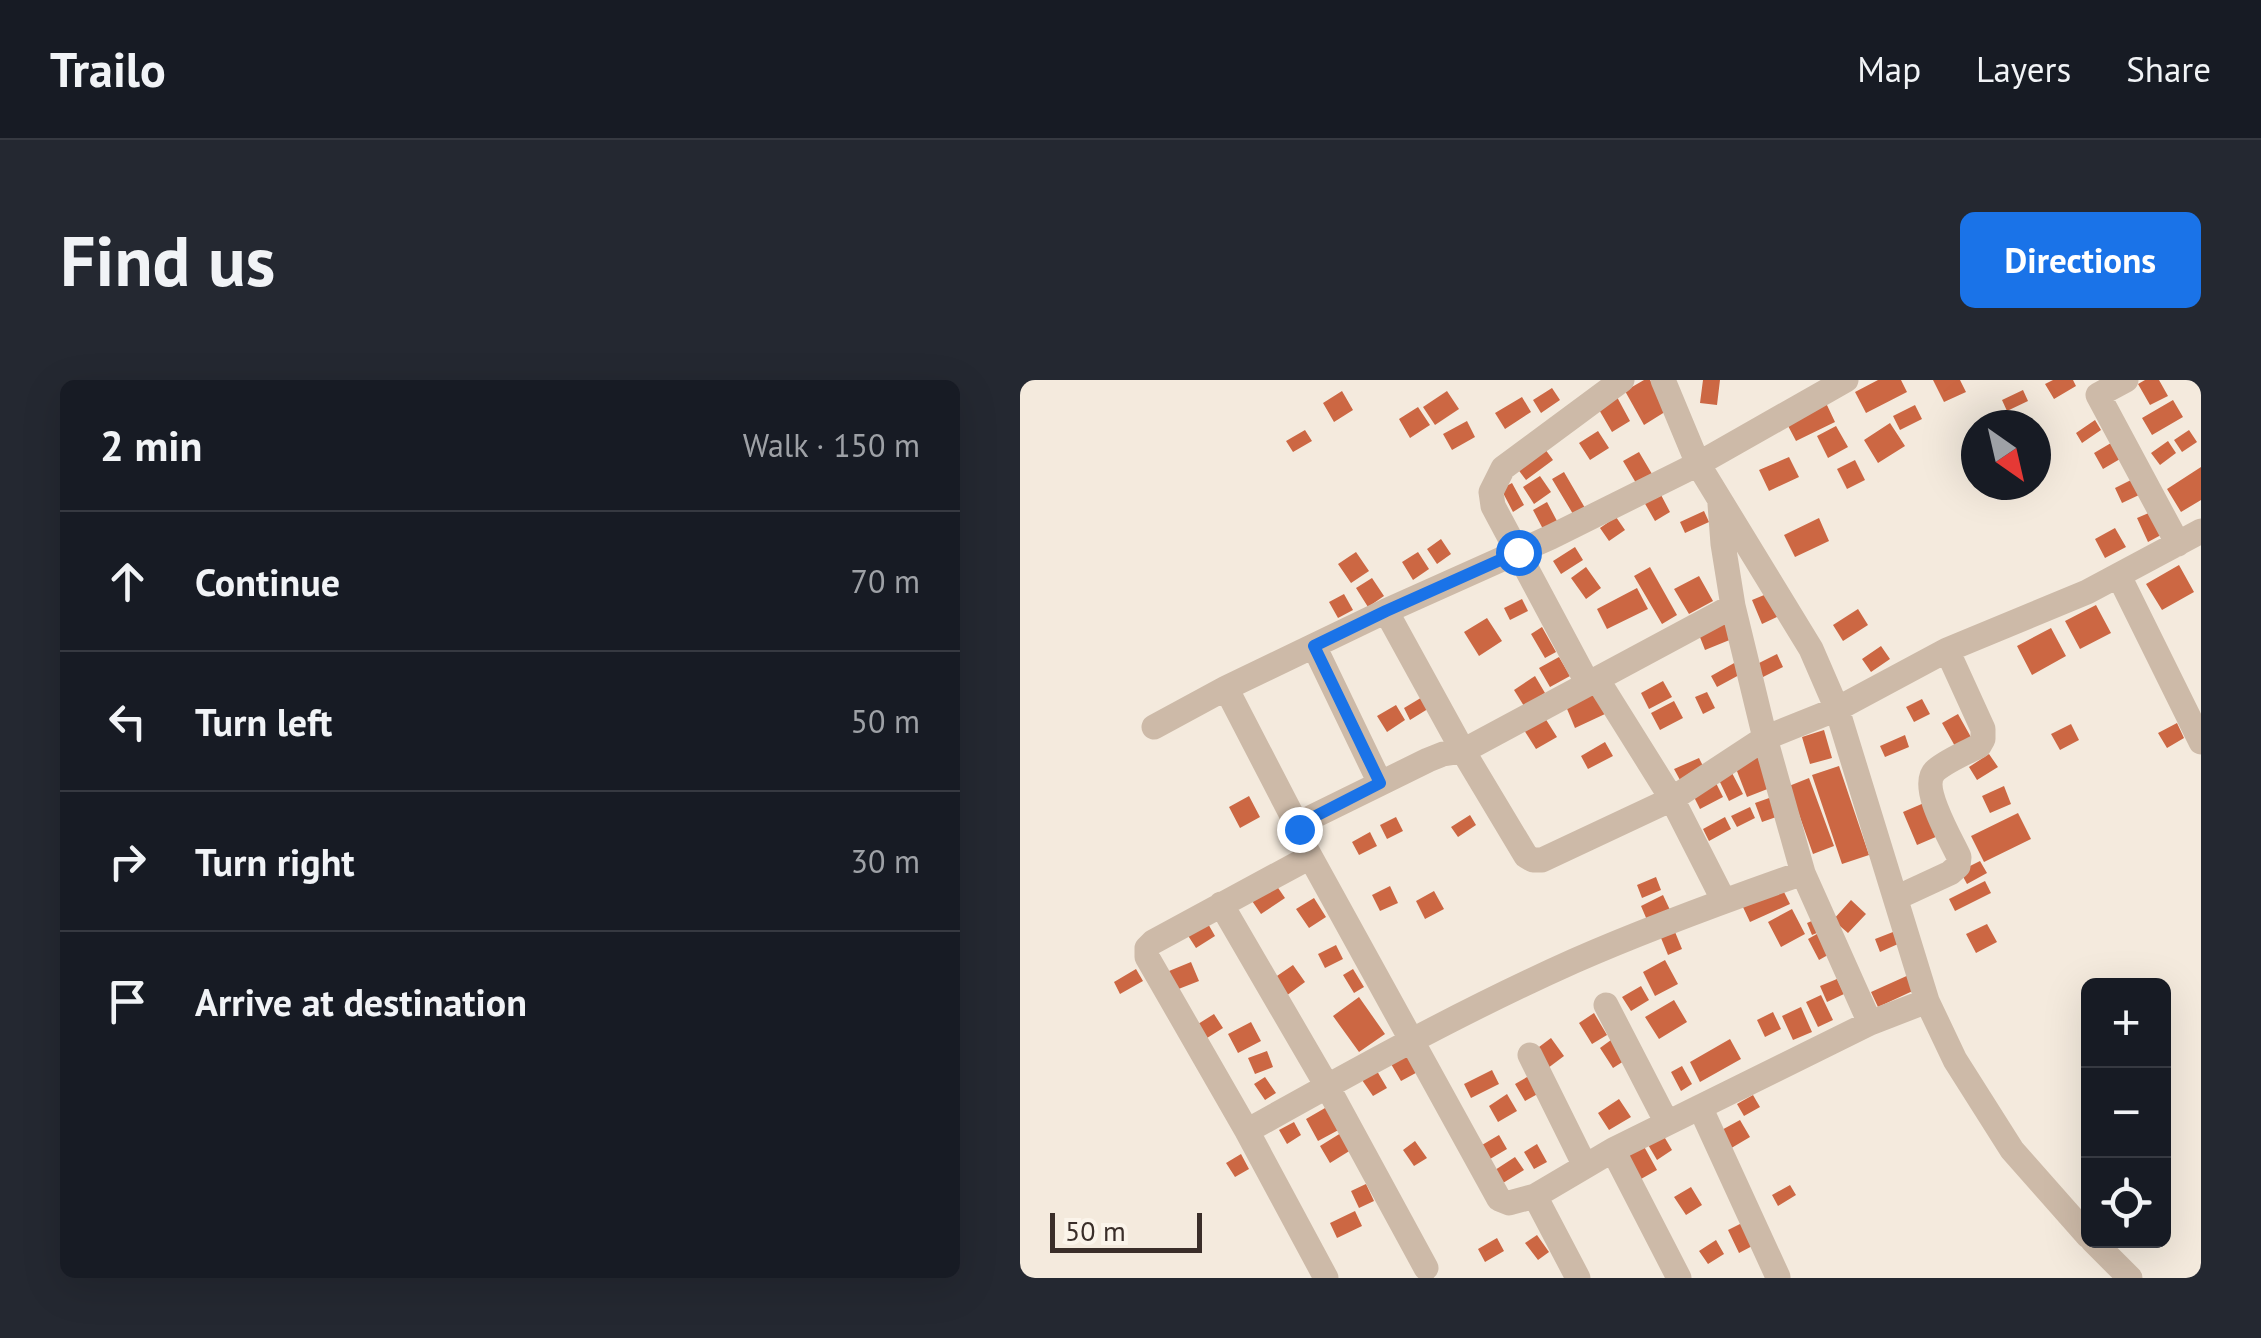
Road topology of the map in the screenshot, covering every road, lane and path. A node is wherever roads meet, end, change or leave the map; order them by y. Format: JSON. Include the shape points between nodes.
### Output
{"nodes":[{"id":1,"x":1622,"y":380,"type":"edge"},
{"id":2,"x":1663,"y":380,"type":"edge"},
{"id":3,"x":2126,"y":380,"type":"edge"},
{"id":4,"x":1830,"y":384,"type":"edge"},
{"id":5,"x":2093,"y":387,"type":"edge"},
{"id":6,"x":1698,"y":464,"type":"junction"},
{"id":7,"x":1720,"y":499,"type":"junction"},
{"id":8,"x":2201,"y":532,"type":"edge"},
{"id":9,"x":2178,"y":544,"type":"junction"},
{"id":10,"x":1518,"y":552,"type":"junction"},
{"id":11,"x":2119,"y":576,"type":"junction"},
{"id":12,"x":1732,"y":606,"type":"junction"},
{"id":13,"x":1386,"y":611,"type":"junction"},
{"id":14,"x":1314,"y":646,"type":"junction"},
{"id":15,"x":1947,"y":650,"type":"junction"},
{"id":16,"x":1592,"y":682,"type":"junction"},
{"id":17,"x":1226,"y":688,"type":"junction"},
{"id":18,"x":1836,"y":709,"type":"junction"},
{"id":19,"x":1154,"y":727,"type":"dead end"},
{"id":20,"x":1765,"y":738,"type":"junction"},
{"id":21,"x":2201,"y":742,"type":"edge"},
{"id":22,"x":1463,"y":751,"type":"junction"},
{"id":23,"x":1380,"y":783,"type":"junction"},
{"id":24,"x":1672,"y":799,"type":"junction"},
{"id":25,"x":1299,"y":829,"type":"junction"},
{"id":26,"x":1310,"y":857,"type":"junction"},
{"id":27,"x":1803,"y":873,"type":"junction"},
{"id":28,"x":1896,"y":898,"type":"junction"},
{"id":29,"x":1724,"y":901,"type":"junction"},
{"id":30,"x":1222,"y":904,"type":"junction"},
{"id":31,"x":1928,"y":1001,"type":"junction"},
{"id":32,"x":1606,"y":1005,"type":"dead end"},
{"id":33,"x":1870,"y":1023,"type":"junction"},
{"id":34,"x":1413,"y":1039,"type":"junction"},
{"id":35,"x":1530,"y":1055,"type":"dead end"},
{"id":36,"x":1327,"y":1086,"type":"junction"},
{"id":37,"x":1700,"y":1107,"type":"junction"},
{"id":38,"x":1668,"y":1123,"type":"junction"},
{"id":39,"x":1247,"y":1130,"type":"junction"},
{"id":40,"x":1614,"y":1150,"type":"junction"},
{"id":41,"x":1585,"y":1166,"type":"junction"},
{"id":42,"x":1535,"y":1196,"type":"junction"},
{"id":43,"x":2081,"y":1227,"type":"edge"},
{"id":44,"x":2101,"y":1248,"type":"edge"},
{"id":45,"x":1426,"y":1268,"type":"dead end"},
{"id":46,"x":1778,"y":1277,"type":"edge"},
{"id":47,"x":1326,"y":1278,"type":"edge"},
{"id":48,"x":1578,"y":1278,"type":"edge"},
{"id":49,"x":1680,"y":1278,"type":"edge"},
{"id":50,"x":2130,"y":1278,"type":"edge"}],
"edges":[{"from":1,"to":10,"type":"street","via":[[1503,468],[1494,482],[1493,506]]},
{"from":2,"to":6,"type":"street"},
{"from":3,"to":5,"type":"street"},
{"from":4,"to":6,"type":"street"},
{"from":5,"to":9,"type":"street"},
{"from":6,"to":7,"type":"street"},
{"from":6,"to":10,"type":"street"},
{"from":7,"to":12,"type":"street"},
{"from":7,"to":18,"type":"street","via":[[1812,649]]},
{"from":8,"to":9,"type":"street"},
{"from":9,"to":11,"type":"street"},
{"from":10,"to":13,"type":"street"},
{"from":10,"to":16,"type":"street"},
{"from":11,"to":15,"type":"street"},
{"from":11,"to":21,"type":"street"},
{"from":12,"to":16,"type":"street"},
{"from":12,"to":20,"type":"street"},
{"from":13,"to":14,"type":"street"},
{"from":13,"to":22,"type":"street"},
{"from":14,"to":17,"type":"street"},
{"from":14,"to":23,"type":"street"},
{"from":15,"to":18,"type":"street"},
{"from":15,"to":28,"type":"street","via":[[1983,729],[1978,746],[1930,779],[1958,866]]},
{"from":16,"to":22,"type":"street"},
{"from":16,"to":24,"type":"street"},
{"from":17,"to":19,"type":"street"},
{"from":17,"to":25,"type":"street"},
{"from":18,"to":20,"type":"street"},
{"from":18,"to":28,"type":"street"},
{"from":20,"to":24,"type":"street"},
{"from":20,"to":27,"type":"street"},
{"from":22,"to":23,"type":"street"},
{"from":22,"to":24,"type":"street","via":[[1533,860]]},
{"from":23,"to":25,"type":"street"},
{"from":24,"to":29,"type":"street"},
{"from":25,"to":26,"type":"street"},
{"from":26,"to":30,"type":"street"},
{"from":26,"to":34,"type":"street"},
{"from":27,"to":29,"type":"street"},
{"from":27,"to":33,"type":"street"},
{"from":28,"to":31,"type":"street"},
{"from":29,"to":34,"type":"street","via":[[1574,961]]},
{"from":30,"to":36,"type":"street"},
{"from":30,"to":39,"type":"street","via":[[1153,942],[1147,958]]},
{"from":31,"to":33,"type":"street"},
{"from":31,"to":43,"type":"street","via":[[1955,1060],[2012,1150]]},
{"from":32,"to":38,"type":"street"},
{"from":33,"to":37,"type":"street"},
{"from":34,"to":36,"type":"street"},
{"from":34,"to":42,"type":"street","via":[[1500,1199],[1508,1204]]},
{"from":35,"to":41,"type":"street"},
{"from":36,"to":39,"type":"street"},
{"from":36,"to":45,"type":"street"},
{"from":37,"to":38,"type":"street"},
{"from":37,"to":46,"type":"street"},
{"from":38,"to":40,"type":"street"},
{"from":39,"to":47,"type":"street"},
{"from":40,"to":41,"type":"street"},
{"from":40,"to":49,"type":"street"},
{"from":41,"to":42,"type":"street"},
{"from":42,"to":48,"type":"street"},
{"from":44,"to":50,"type":"street"}]}
